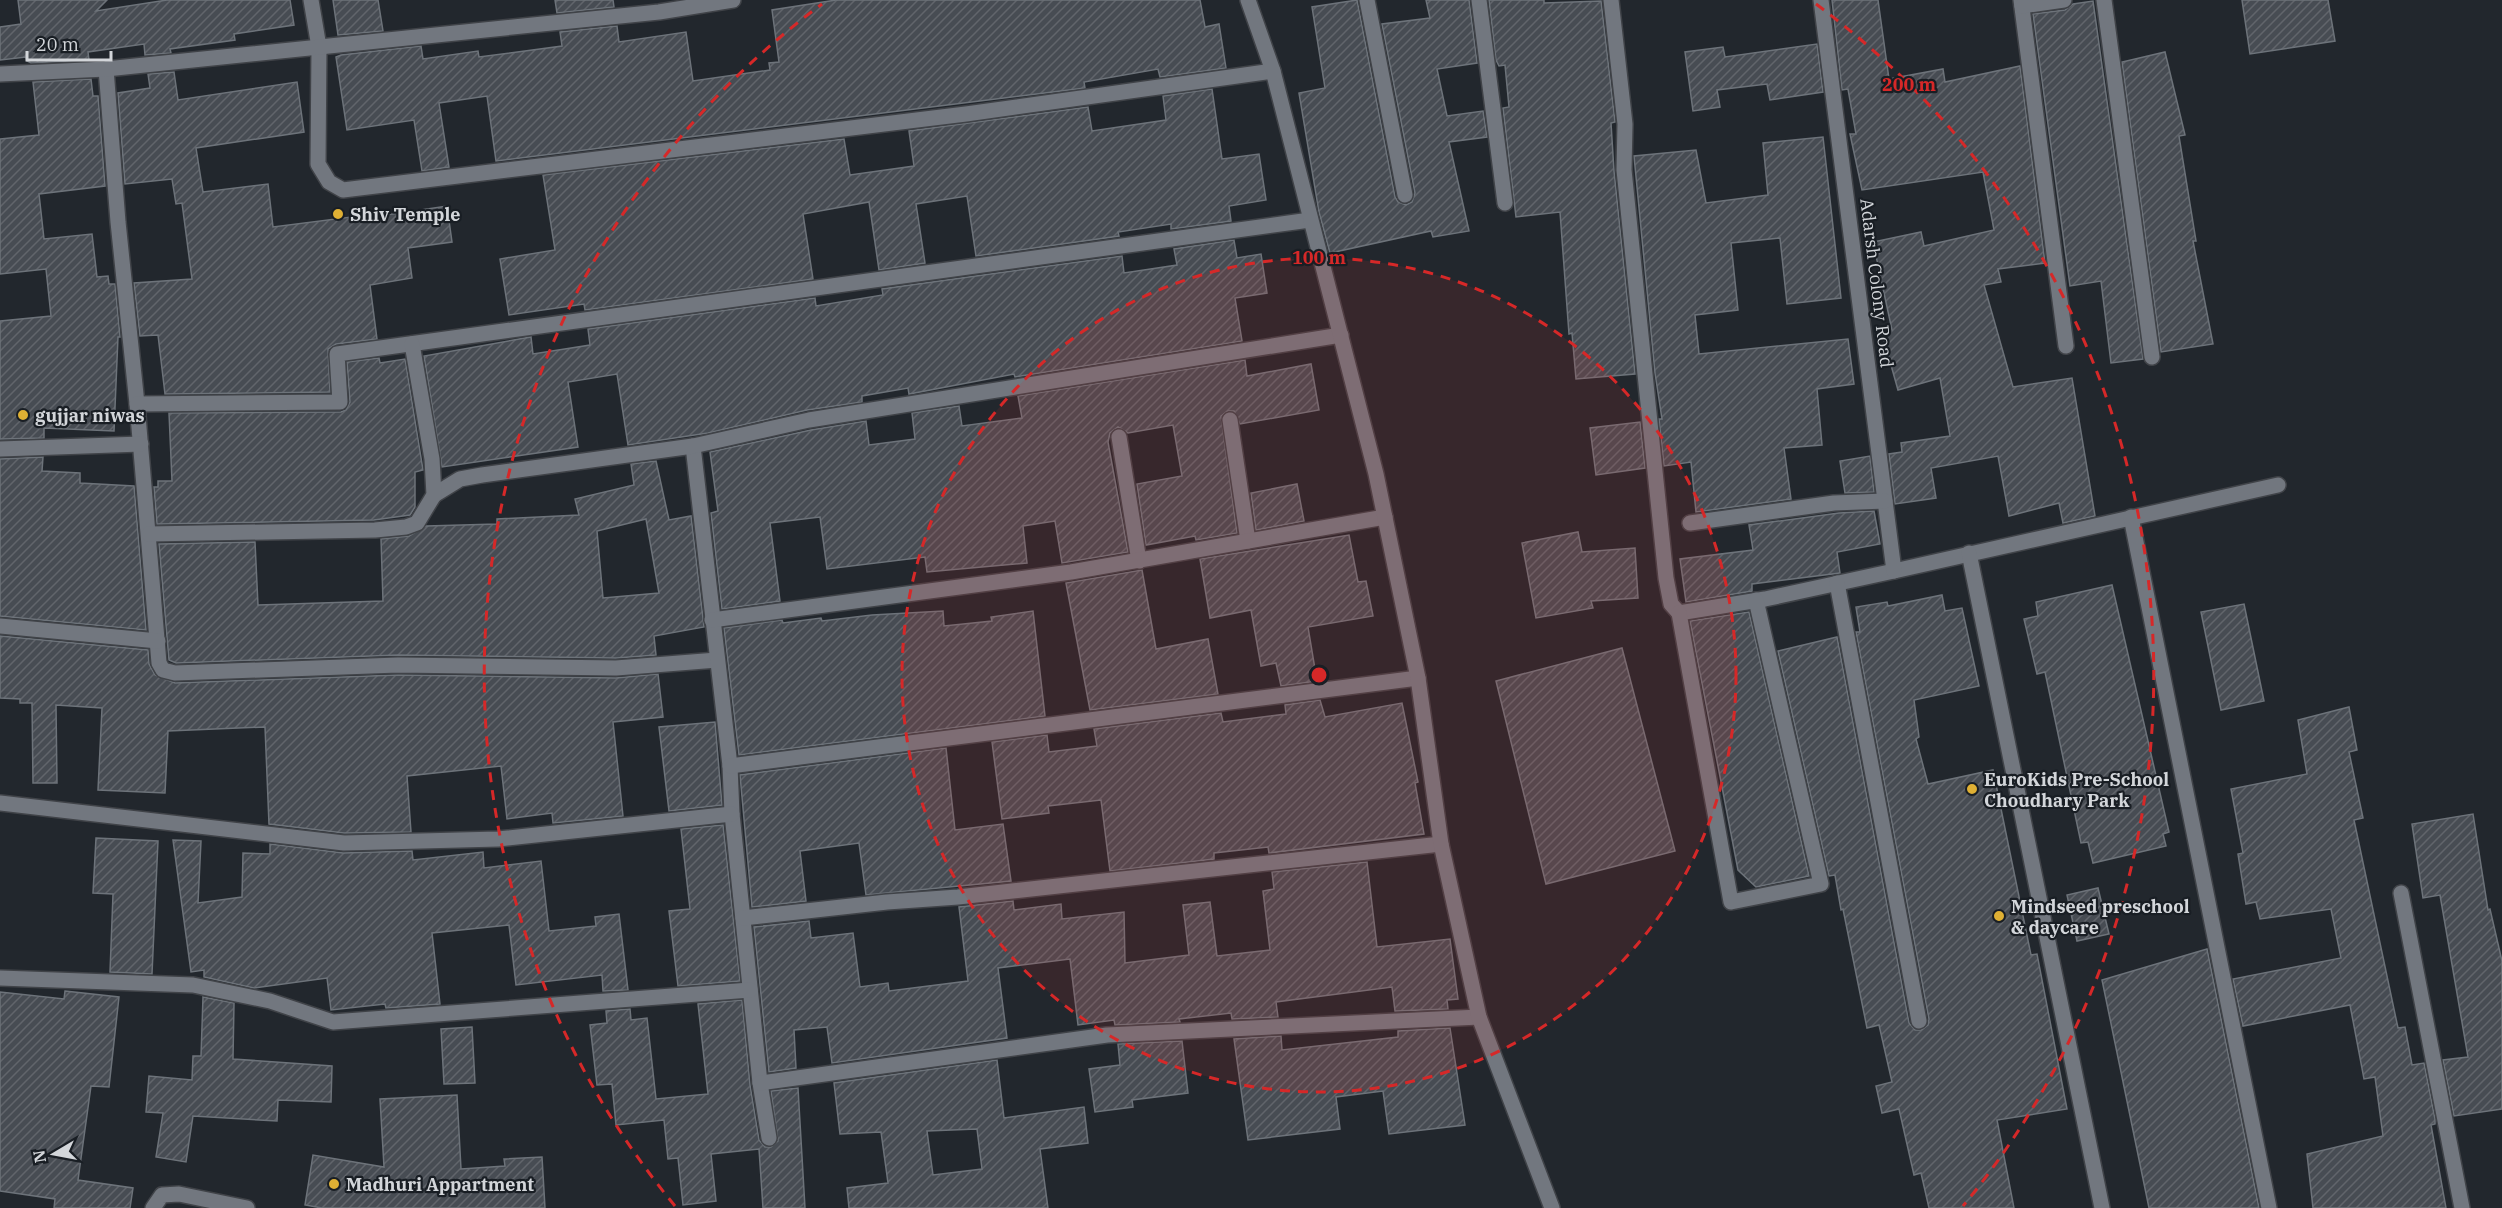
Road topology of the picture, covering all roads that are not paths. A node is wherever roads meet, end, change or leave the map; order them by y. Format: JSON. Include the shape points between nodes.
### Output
{"nodes":[{"id":1,"x":311,"y":0,"type":"edge"},
{"id":2,"x":733,"y":0,"type":"edge"},
{"id":3,"x":1248,"y":0,"type":"edge"},
{"id":4,"x":1367,"y":0,"type":"edge"},
{"id":5,"x":1479,"y":0,"type":"edge"},
{"id":6,"x":1611,"y":0,"type":"edge"},
{"id":7,"x":1821,"y":0,"type":"edge"},
{"id":8,"x":2064,"y":0,"type":"edge"},
{"id":9,"x":2104,"y":0,"type":"edge"},
{"id":10,"x":2022,"y":3,"type":"edge"},
{"id":11,"x":319,"y":47,"type":"junction"},
{"id":12,"x":106,"y":69,"type":"junction"},
{"id":13,"x":1273,"y":71,"type":"junction"},
{"id":14,"x":0,"y":74,"type":"edge"},
{"id":15,"x":1405,"y":195,"type":"dead end"},
{"id":16,"x":1505,"y":202,"type":"dead end"},
{"id":17,"x":1310,"y":220,"type":"junction"},
{"id":18,"x":1341,"y":335,"type":"junction"},
{"id":19,"x":412,"y":344,"type":"junction"},
{"id":20,"x":2066,"y":346,"type":"dead end"},
{"id":21,"x":2152,"y":357,"type":"dead end"},
{"id":22,"x":137,"y":404,"type":"junction"},
{"id":23,"x":1230,"y":420,"type":"dead end"},
{"id":24,"x":1119,"y":437,"type":"dead end"},
{"id":25,"x":141,"y":444,"type":"junction"},
{"id":26,"x":693,"y":446,"type":"junction"},
{"id":27,"x":0,"y":449,"type":"edge"},
{"id":28,"x":2278,"y":485,"type":"dead end"},
{"id":29,"x":434,"y":495,"type":"junction"},
{"id":30,"x":1885,"y":501,"type":"junction"},
{"id":31,"x":1385,"y":517,"type":"junction"},
{"id":32,"x":2131,"y":518,"type":"junction"},
{"id":33,"x":1690,"y":523,"type":"dead end"},
{"id":34,"x":149,"y":534,"type":"junction"},
{"id":35,"x":1248,"y":541,"type":"junction"},
{"id":36,"x":1969,"y":553,"type":"junction"},
{"id":37,"x":1139,"y":561,"type":"junction"},
{"id":38,"x":1894,"y":571,"type":"junction"},
{"id":39,"x":1837,"y":583,"type":"junction"},
{"id":40,"x":1756,"y":600,"type":"junction"},
{"id":41,"x":1678,"y":613,"type":"junction"},
{"id":42,"x":712,"y":620,"type":"junction"},
{"id":43,"x":0,"y":626,"type":"edge"},
{"id":44,"x":158,"y":641,"type":"junction"},
{"id":45,"x":717,"y":660,"type":"junction"},
{"id":46,"x":1418,"y":678,"type":"junction"},
{"id":47,"x":730,"y":766,"type":"junction"},
{"id":48,"x":0,"y":803,"type":"edge"},
{"id":49,"x":732,"y":814,"type":"junction"},
{"id":50,"x":1442,"y":844,"type":"junction"},
{"id":51,"x":2401,"y":893,"type":"dead end"},
{"id":52,"x":743,"y":918,"type":"junction"},
{"id":53,"x":0,"y":978,"type":"edge"},
{"id":54,"x":750,"y":990,"type":"junction"},
{"id":55,"x":1479,"y":1017,"type":"junction"},
{"id":56,"x":1919,"y":1021,"type":"dead end"},
{"id":57,"x":760,"y":1083,"type":"junction"},
{"id":58,"x":769,"y":1138,"type":"dead end"},
{"id":59,"x":153,"y":1208,"type":"edge"},
{"id":60,"x":247,"y":1208,"type":"edge"},
{"id":61,"x":1552,"y":1208,"type":"edge"},
{"id":62,"x":2102,"y":1208,"type":"edge"},
{"id":63,"x":2269,"y":1208,"type":"edge"},
{"id":64,"x":2462,"y":1208,"type":"edge"}],
"edges":[{"from":1,"to":11,"type":"street"},
{"from":2,"to":11,"type":"street","via":[[647,13]]},
{"from":3,"to":13,"type":"street"},
{"from":4,"to":15,"type":"street"},
{"from":5,"to":16,"type":"street"},
{"from":6,"to":41,"type":"street","via":[[1625,124],[1624,170],[1666,578],[1671,604]]},
{"from":7,"to":30,"type":"street","name":"Adarsh Colony Road"},
{"from":8,"to":10,"type":"street"},
{"from":9,"to":21,"type":"street"},
{"from":10,"to":20,"type":"street"},
{"from":11,"to":12,"type":"street"},
{"from":11,"to":13,"type":"street","via":[[318,164],[329,182],[343,190],[966,114]]},
{"from":12,"to":14,"type":"street"},
{"from":12,"to":22,"type":"street"},
{"from":13,"to":17,"type":"street"},
{"from":17,"to":18,"type":"street"},
{"from":17,"to":19,"type":"street"},
{"from":18,"to":26,"type":"street","via":[[809,420]]},
{"from":18,"to":31,"type":"street"},
{"from":19,"to":22,"type":"street","via":[[337,354],[340,402]]},
{"from":19,"to":29,"type":"street","via":[[432,459]]},
{"from":22,"to":25,"type":"street"},
{"from":23,"to":35,"type":"street"},
{"from":24,"to":37,"type":"street"},
{"from":25,"to":27,"type":"street"},
{"from":25,"to":34,"type":"street"},
{"from":26,"to":29,"type":"street","via":[[460,479]]},
{"from":26,"to":42,"type":"street"},
{"from":28,"to":32,"type":"street"},
{"from":29,"to":34,"type":"street","via":[[417,523],[406,527]]},
{"from":30,"to":33,"type":"street","via":[[1834,503]]},
{"from":30,"to":38,"type":"street","name":"Adarsh Colony Road"},
{"from":31,"to":35,"type":"street"},
{"from":31,"to":46,"type":"street"},
{"from":32,"to":36,"type":"street"},
{"from":32,"to":63,"type":"street"},
{"from":34,"to":44,"type":"street"},
{"from":35,"to":37,"type":"street"},
{"from":36,"to":38,"type":"street"},
{"from":36,"to":62,"type":"street"},
{"from":37,"to":42,"type":"street"},
{"from":38,"to":39,"type":"street"},
{"from":39,"to":40,"type":"street"},
{"from":39,"to":56,"type":"street"},
{"from":40,"to":41,"type":"street"},
{"from":40,"to":41,"type":"street","via":[[1821,884],[1731,903]]},
{"from":42,"to":45,"type":"street"},
{"from":43,"to":44,"type":"street"},
{"from":44,"to":45,"type":"street","via":[[159,663],[163,670],[175,673],[398,665],[616,668]]},
{"from":45,"to":47,"type":"street"},
{"from":46,"to":47,"type":"street"},
{"from":46,"to":50,"type":"street"},
{"from":47,"to":49,"type":"street"},
{"from":48,"to":49,"type":"street","via":[[344,843],[498,839]]},
{"from":49,"to":52,"type":"street"},
{"from":50,"to":52,"type":"street"},
{"from":50,"to":55,"type":"street"},
{"from":51,"to":64,"type":"street"},
{"from":52,"to":54,"type":"street"},
{"from":53,"to":54,"type":"street","via":[[193,985],[270,1000],[333,1022]]},
{"from":54,"to":57,"type":"street"},
{"from":55,"to":57,"type":"street","via":[[1107,1035]]},
{"from":55,"to":61,"type":"street"},
{"from":57,"to":58,"type":"street"},
{"from":59,"to":60,"type":"street","via":[[162,1195],[179,1194]]}]}
